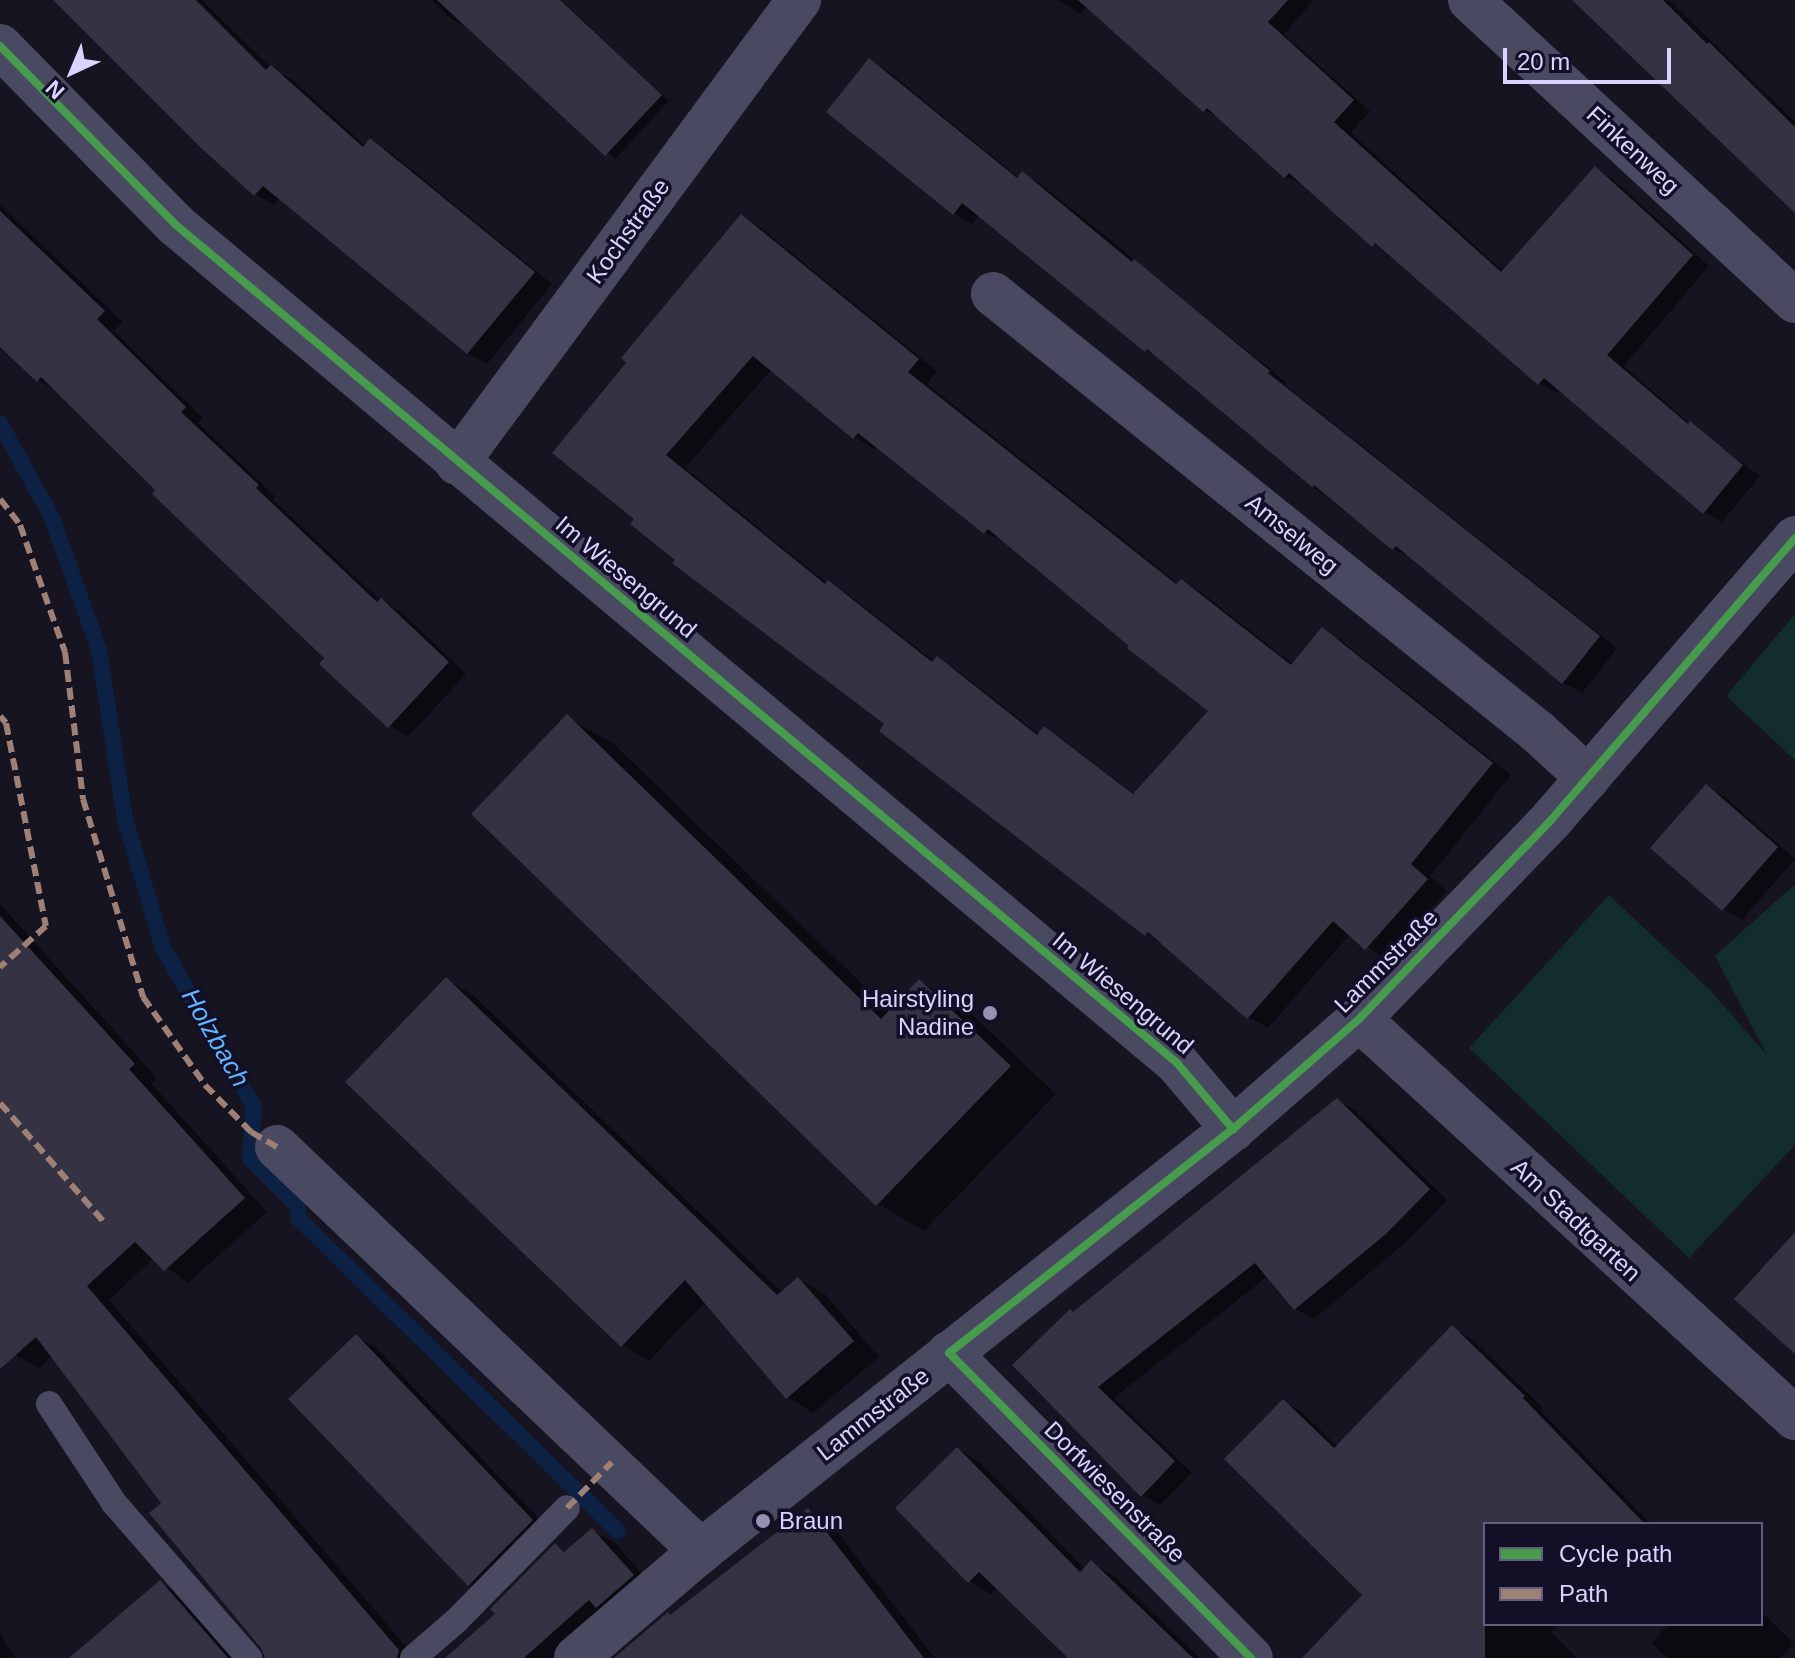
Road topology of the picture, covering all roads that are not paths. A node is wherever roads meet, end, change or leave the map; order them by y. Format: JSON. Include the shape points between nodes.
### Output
{"nodes":[{"id":1,"x":799,"y":0,"type":"edge"},
{"id":2,"x":1470,"y":0,"type":"edge"},
{"id":3,"x":0,"y":46,"type":"edge"},
{"id":4,"x":993,"y":294,"type":"dead end"},
{"id":5,"x":1795,"y":301,"type":"edge"},
{"id":6,"x":457,"y":463,"type":"junction"},
{"id":7,"x":1795,"y":538,"type":"edge"},
{"id":8,"x":1588,"y":778,"type":"junction"},
{"id":9,"x":1359,"y":1019,"type":"junction"},
{"id":10,"x":1233,"y":1129,"type":"junction"},
{"id":11,"x":277,"y":1147,"type":"dead end"},
{"id":12,"x":949,"y":1353,"type":"junction"},
{"id":13,"x":49,"y":1404,"type":"dead end"},
{"id":14,"x":1795,"y":1418,"type":"edge"},
{"id":15,"x":567,"y":1508,"type":"dead end"},
{"id":16,"x":701,"y":1551,"type":"junction"},
{"id":17,"x":249,"y":1658,"type":"edge"},
{"id":18,"x":413,"y":1658,"type":"edge"},
{"id":19,"x":576,"y":1658,"type":"edge"},
{"id":20,"x":1251,"y":1658,"type":"edge"}],
"edges":[{"from":1,"to":6,"type":"street","name":"Kochstraße"},
{"from":2,"to":5,"type":"street","name":"Finkenweg"},
{"from":3,"to":6,"type":"street","name":"Im Wiesengrund","via":[[176,225]]},
{"from":4,"to":8,"type":"street","name":"Amselweg","via":[[1538,732]]},
{"from":6,"to":10,"type":"street","name":"Im Wiesengrund","via":[[1177,1063]]},
{"from":7,"to":8,"type":"street","name":"Lammstraße"},
{"from":8,"to":9,"type":"street","name":"Lammstraße"},
{"from":9,"to":10,"type":"street","name":"Lammstraße"},
{"from":9,"to":14,"type":"street","name":"Am Stadtgarten"},
{"from":10,"to":12,"type":"street","name":"Lammstraße"},
{"from":11,"to":16,"type":"street"},
{"from":12,"to":16,"type":"street","name":"Lammstraße"},
{"from":12,"to":20,"type":"street","name":"Dorfwiesenstraße"},
{"from":13,"to":17,"type":"lane","via":[[114,1503]]},
{"from":15,"to":18,"type":"lane"},
{"from":16,"to":19,"type":"street","name":"Lammstraße"}]}
